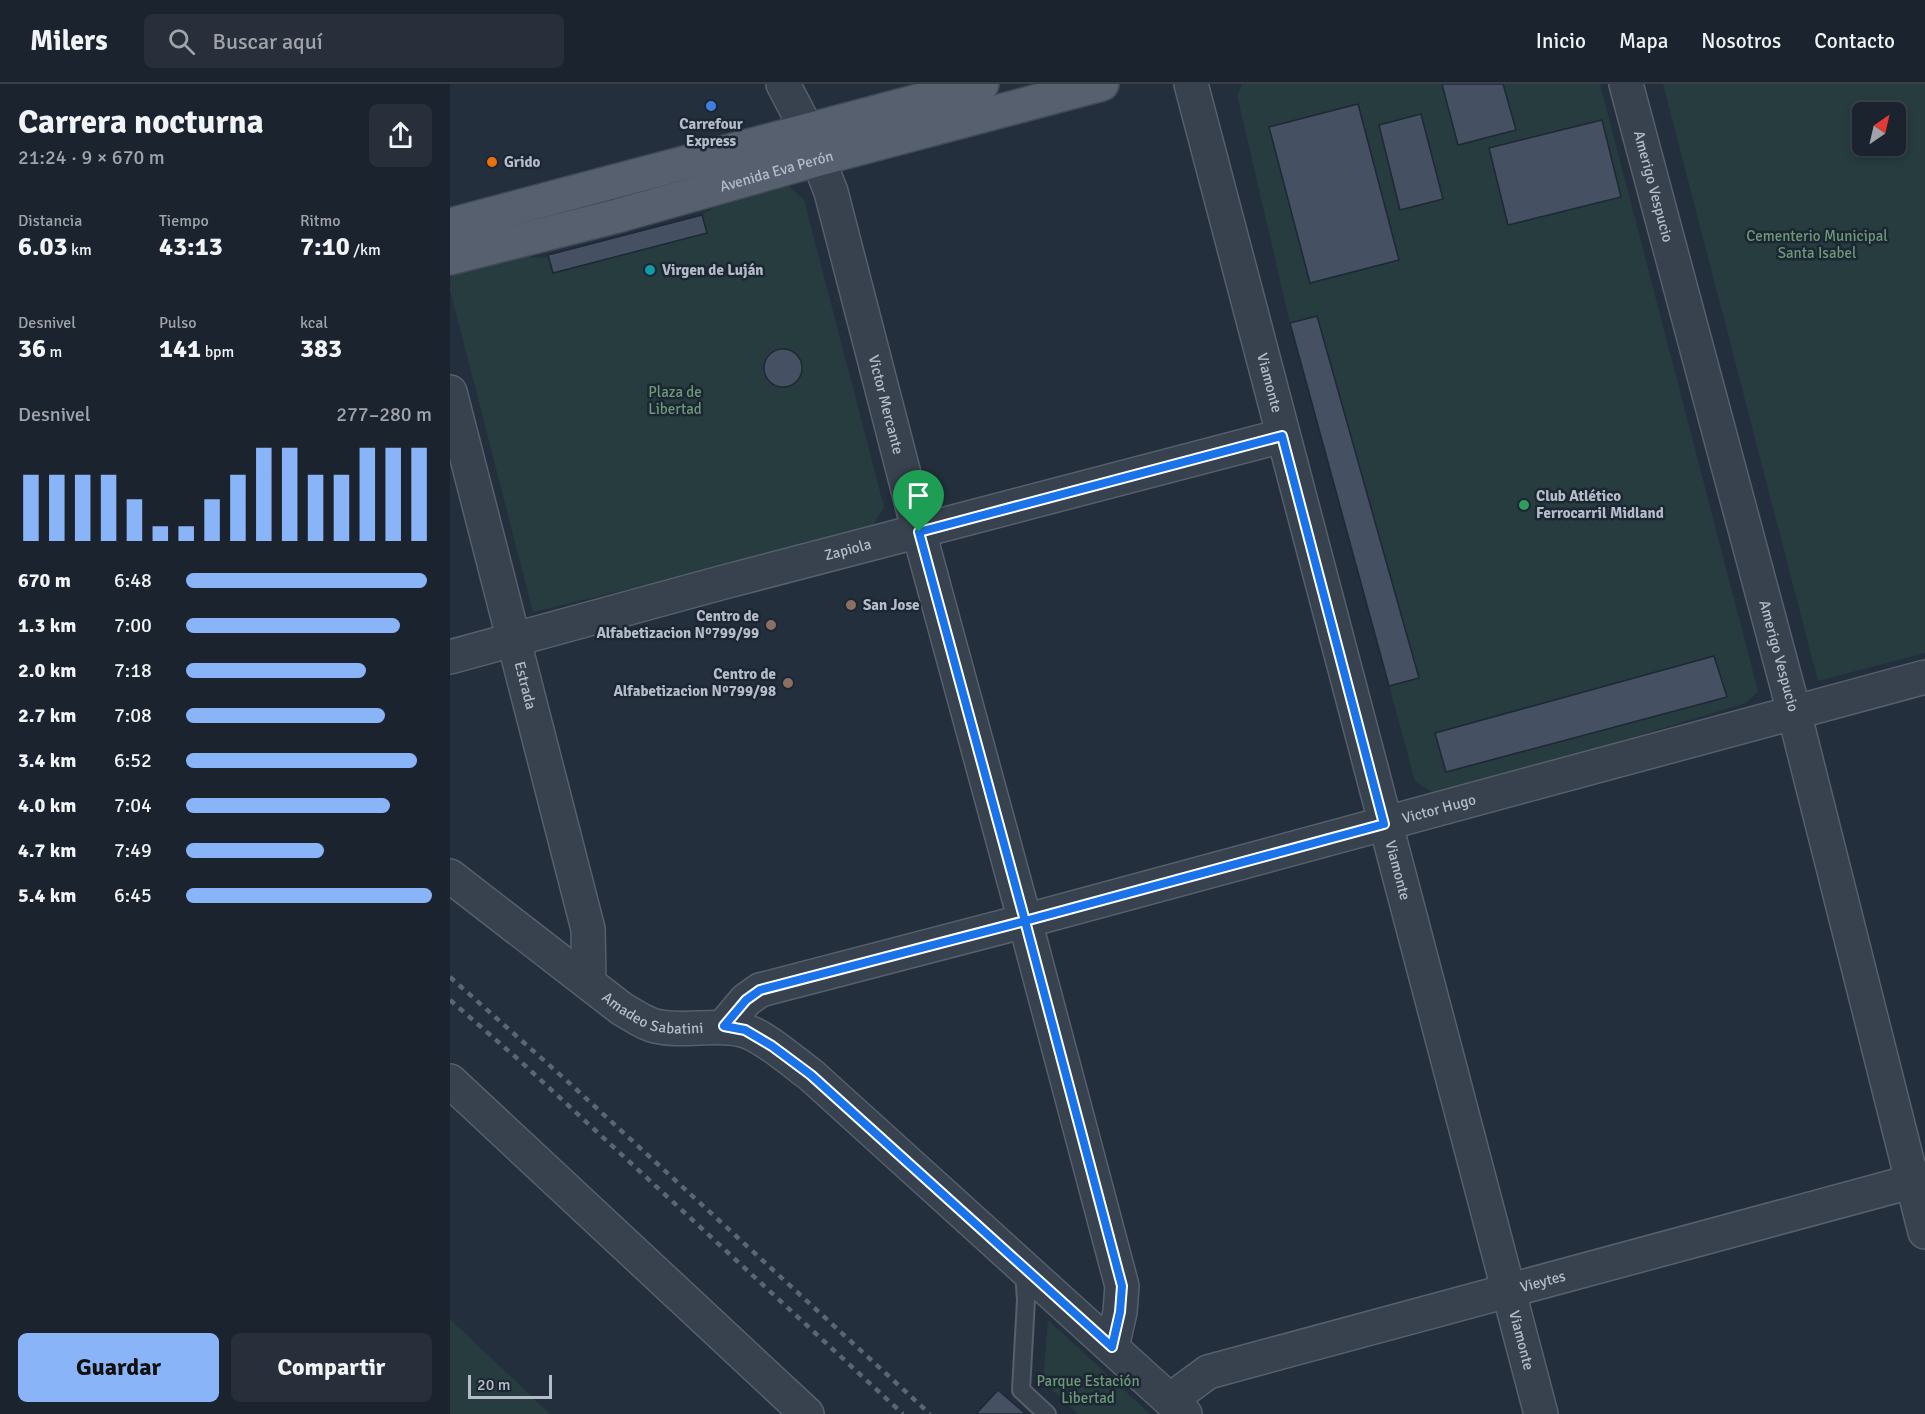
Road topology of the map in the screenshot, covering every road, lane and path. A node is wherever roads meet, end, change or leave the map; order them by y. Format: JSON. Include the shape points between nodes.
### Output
{"nodes":[{"id":1,"x":783,"y":84,"type":"edge"},
{"id":2,"x":982,"y":84,"type":"edge"},
{"id":3,"x":1102,"y":84,"type":"edge"},
{"id":4,"x":1191,"y":84,"type":"edge"},
{"id":5,"x":1626,"y":84,"type":"edge"},
{"id":6,"x":813,"y":144,"type":"junction"},
{"id":7,"x":450,"y":225,"type":"edge"},
{"id":8,"x":450,"y":258,"type":"edge"},
{"id":9,"x":450,"y":392,"type":"edge"},
{"id":10,"x":1282,"y":436,"type":"junction"},
{"id":11,"x":919,"y":532,"type":"junction"},
{"id":12,"x":515,"y":640,"type":"junction"},
{"id":13,"x":450,"y":657,"type":"edge"},
{"id":14,"x":1925,"y":677,"type":"edge"},
{"id":15,"x":1794,"y":712,"type":"junction"},
{"id":16,"x":1384,"y":824,"type":"junction"},
{"id":17,"x":450,"y":876,"type":"edge"},
{"id":18,"x":1025,"y":921,"type":"junction"},
{"id":19,"x":589,"y":982,"type":"junction"},
{"id":20,"x":724,"y":1026,"type":"junction"},
{"id":21,"x":450,"y":1081,"type":"edge"},
{"id":22,"x":1918,"y":1180,"type":"edge"},
{"id":23,"x":1925,"y":1232,"type":"edge"},
{"id":24,"x":1024,"y":1268,"type":"junction"},
{"id":25,"x":1508,"y":1290,"type":"junction"},
{"id":26,"x":1112,"y":1347,"type":"junction"},
{"id":27,"x":1177,"y":1407,"type":"edge"},
{"id":28,"x":807,"y":1414,"type":"edge"},
{"id":29,"x":1047,"y":1414,"type":"edge"},
{"id":30,"x":1541,"y":1414,"type":"edge"}],
"edges":[{"from":1,"to":6,"type":"street","name":"Victor Mercante"},
{"from":2,"to":6,"type":"main road","name":"Avenida Eva Perón"},
{"from":3,"to":6,"type":"main road","name":"Avenida Eva Perón"},
{"from":4,"to":10,"type":"street","name":"Viamonte"},
{"from":5,"to":15,"type":"street","name":"Amerigo Vespucio"},
{"from":6,"to":7,"type":"main road","name":"Avenida Eva Perón"},
{"from":6,"to":8,"type":"main road","name":"Avenida Eva Perón","via":[[617,216]]},
{"from":6,"to":11,"type":"street","name":"Victor Mercante","via":[[831,192]]},
{"from":9,"to":12,"type":"street","name":"Estrada"},
{"from":10,"to":11,"type":"street","name":"Zapiola"},
{"from":10,"to":16,"type":"street","name":"Viamonte"},
{"from":11,"to":12,"type":"street","name":"Zapiola"},
{"from":11,"to":18,"type":"street","name":"Victor Mercante"},
{"from":12,"to":13,"type":"street","name":"Zapiola"},
{"from":12,"to":19,"type":"street","name":"Estrada","via":[[588,929]]},
{"from":14,"to":15,"type":"street","name":"Victor Hugo"},
{"from":15,"to":16,"type":"street","name":"Victor Hugo"},
{"from":15,"to":22,"type":"street","name":"Amerigo Vespucio"},
{"from":16,"to":18,"type":"street","name":"Victor Hugo"},
{"from":16,"to":25,"type":"street","name":"Viamonte"},
{"from":17,"to":19,"type":"street","name":"Amadeo Sabatini"},
{"from":18,"to":20,"type":"street","name":"Victor Hugo","via":[[760,990]]},
{"from":18,"to":26,"type":"street","name":"Victor Mercante","via":[[1122,1286]]},
{"from":19,"to":20,"type":"street","name":"Amadeo Sabatini","via":[[622,1009],[655,1026]]},
{"from":20,"to":24,"type":"street","name":"Amadeo Sabatini","via":[[745,1030],[811,1075]]},
{"from":21,"to":28,"type":"street"},
{"from":22,"to":23,"type":"street","name":"Amerigo Vespucio"},
{"from":22,"to":25,"type":"street","name":"Vieytes"},
{"from":24,"to":26,"type":"street","name":"Amadeo Sabatini"},
{"from":24,"to":29,"type":"lane","via":[[1022,1390]]},
{"from":25,"to":27,"type":"street","name":"Vieytes","via":[[1208,1372]]},
{"from":25,"to":30,"type":"street","name":"Viamonte"},
{"from":26,"to":27,"type":"street","name":"Amadeo Sabatini"}]}
